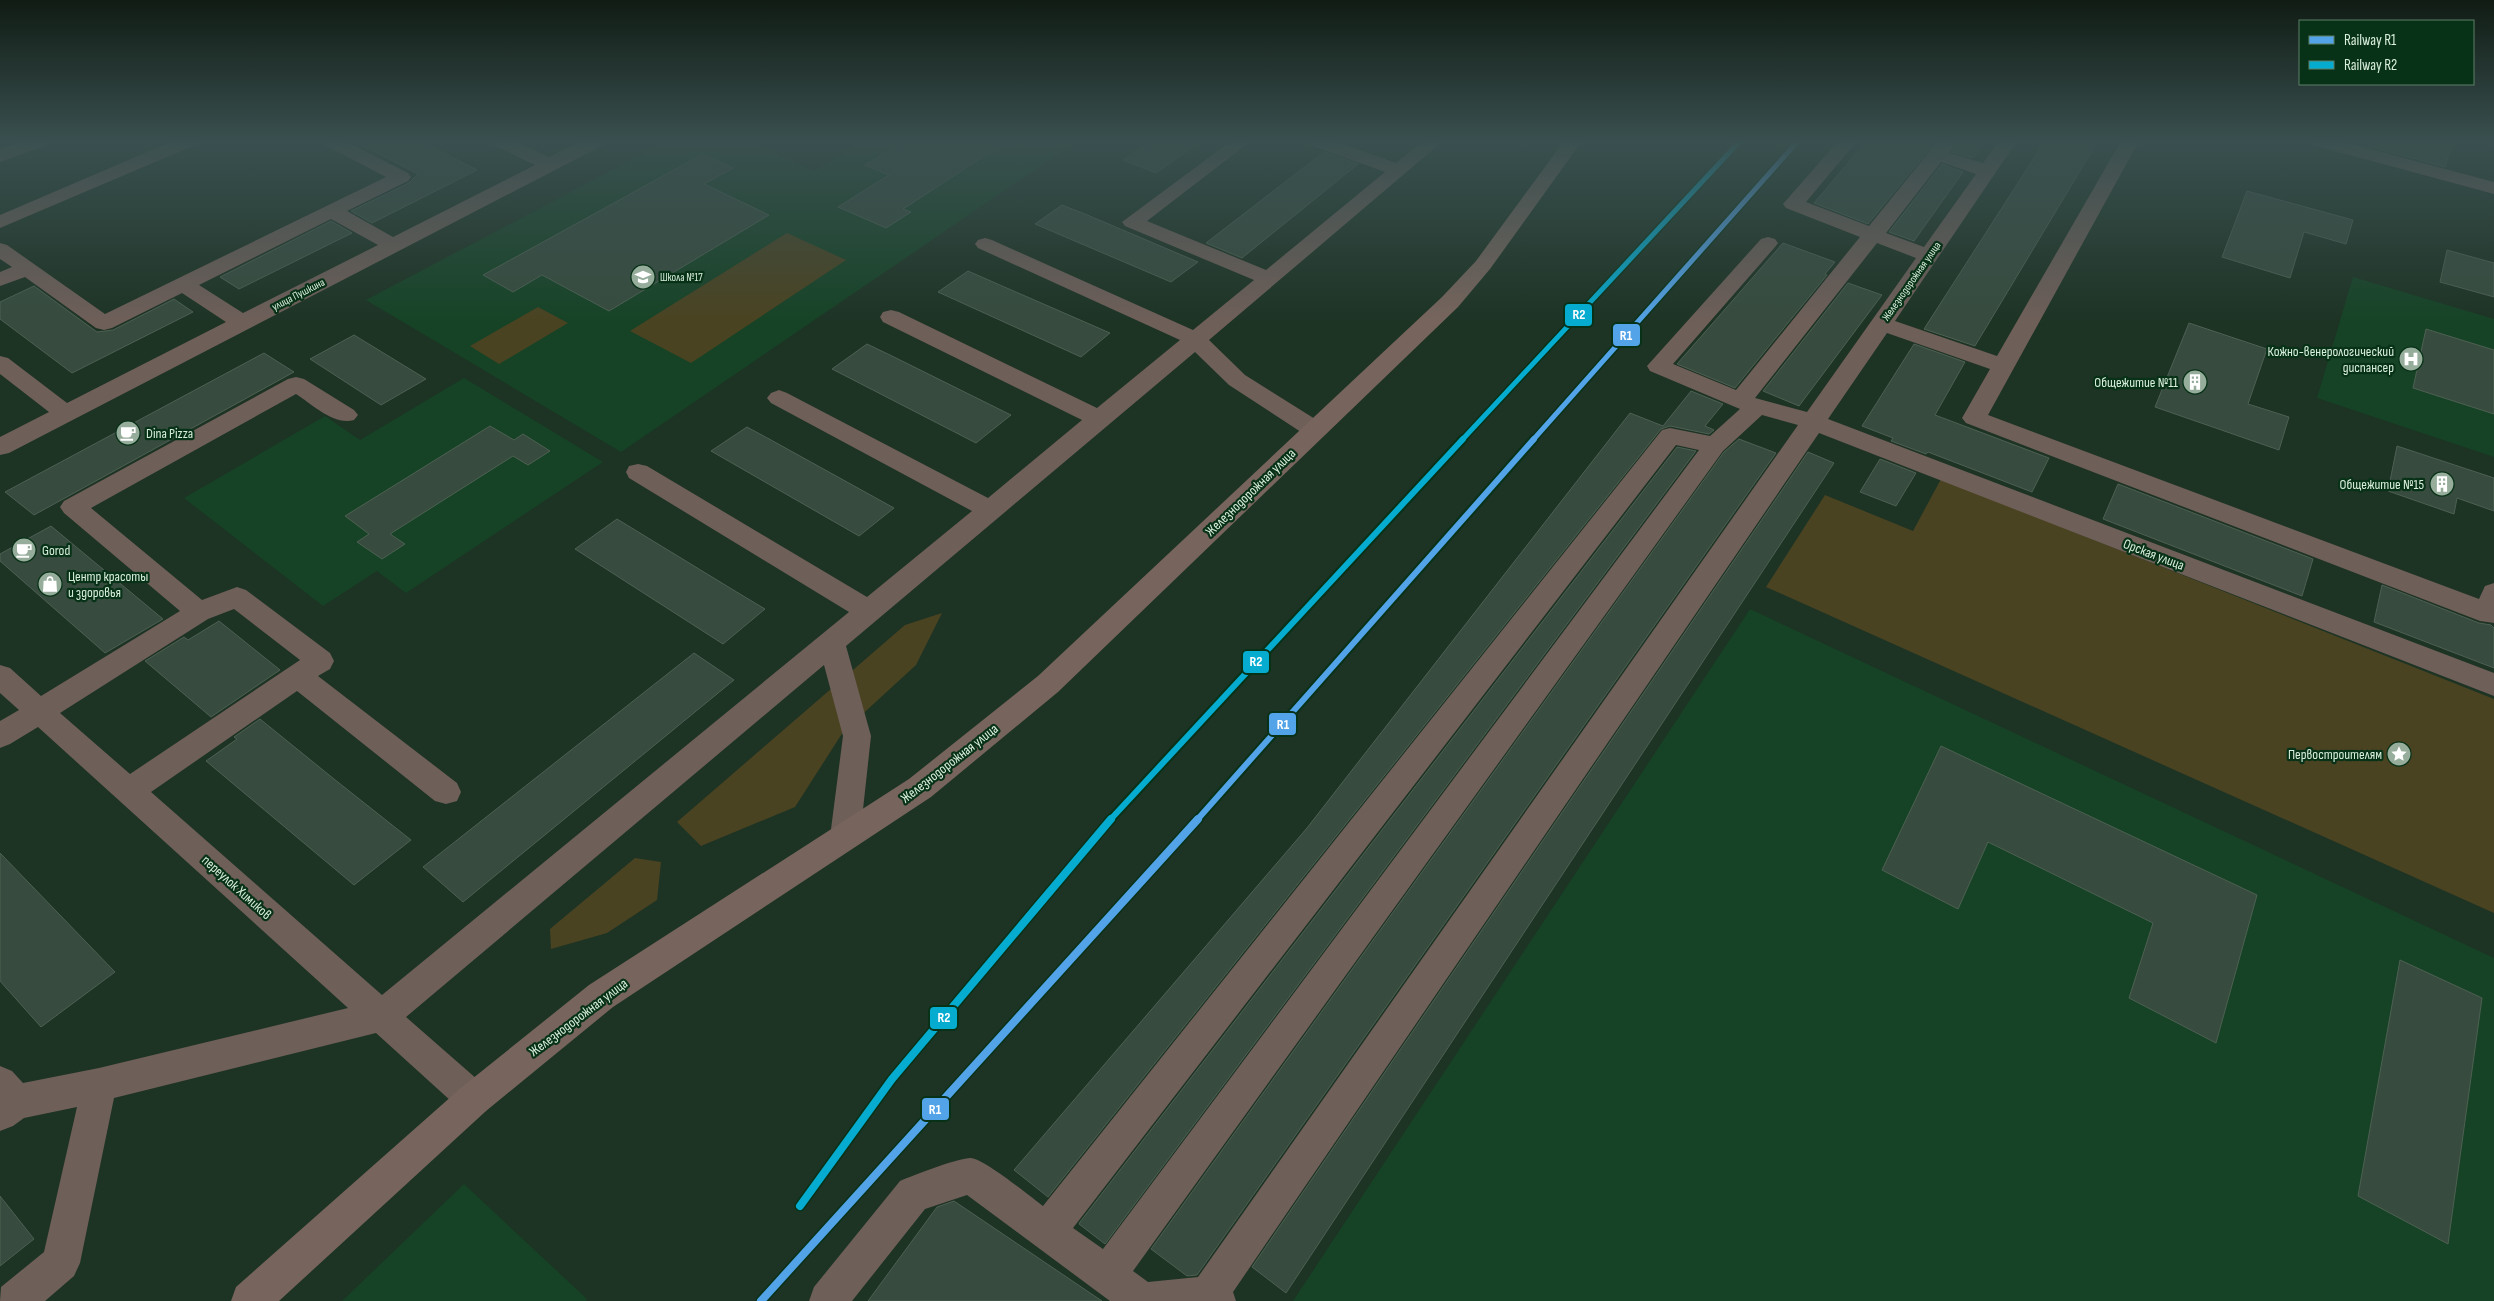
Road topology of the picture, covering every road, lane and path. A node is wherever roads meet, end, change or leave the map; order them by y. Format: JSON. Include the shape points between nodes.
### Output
{"nodes":[{"id":1,"x":47,"y":202,"type":"edge"},
{"id":2,"x":351,"y":202,"type":"edge"},
{"id":3,"x":478,"y":202,"type":"edge"},
{"id":4,"x":1159,"y":202,"type":"edge"},
{"id":5,"x":1360,"y":202,"type":"edge"},
{"id":6,"x":1529,"y":202,"type":"edge"},
{"id":7,"x":1794,"y":202,"type":"edge"},
{"id":8,"x":1900,"y":202,"type":"edge"},
{"id":9,"x":1966,"y":202,"type":"edge"},
{"id":10,"x":2095,"y":202,"type":"edge"},
{"id":11,"x":332,"y":211,"type":"junction"},
{"id":12,"x":0,"y":222,"type":"edge"},
{"id":13,"x":1874,"y":234,"type":"junction"},
{"id":14,"x":1768,"y":243,"type":"dead end"},
{"id":15,"x":985,"y":244,"type":"dead end"},
{"id":16,"x":393,"y":245,"type":"junction"},
{"id":17,"x":0,"y":249,"type":"edge"},
{"id":18,"x":1928,"y":256,"type":"junction"},
{"id":19,"x":27,"y":268,"type":"junction"},
{"id":20,"x":1268,"y":278,"type":"junction"},
{"id":21,"x":0,"y":280,"type":"edge"},
{"id":22,"x":184,"y":284,"type":"junction"},
{"id":23,"x":890,"y":317,"type":"dead end"},
{"id":24,"x":242,"y":322,"type":"junction"},
{"id":25,"x":1882,"y":324,"type":"junction"},
{"id":26,"x":1196,"y":339,"type":"junction"},
{"id":27,"x":0,"y":363,"type":"edge"},
{"id":28,"x":2003,"y":366,"type":"junction"},
{"id":29,"x":778,"y":398,"type":"dead end"},
{"id":30,"x":1748,"y":404,"type":"junction"},
{"id":31,"x":65,"y":413,"type":"junction"},
{"id":32,"x":346,"y":415,"type":"dead end"},
{"id":33,"x":1099,"y":419,"type":"junction"},
{"id":34,"x":1814,"y":422,"type":"junction"},
{"id":35,"x":1315,"y":430,"type":"junction"},
{"id":36,"x":1715,"y":445,"type":"junction"},
{"id":37,"x":0,"y":447,"type":"edge"},
{"id":38,"x":638,"y":472,"type":"dead end"},
{"id":39,"x":990,"y":510,"type":"junction"},
{"id":40,"x":2494,"y":593,"type":"edge"},
{"id":41,"x":869,"y":611,"type":"junction"},
{"id":42,"x":200,"y":612,"type":"junction"},
{"id":43,"x":832,"y":642,"type":"junction"},
{"id":44,"x":0,"y":676,"type":"edge"},
{"id":45,"x":298,"y":676,"type":"junction"},
{"id":46,"x":2494,"y":685,"type":"edge"},
{"id":47,"x":40,"y":712,"type":"junction"},
{"id":48,"x":0,"y":736,"type":"edge"},
{"id":49,"x":130,"y":792,"type":"junction"},
{"id":50,"x":446,"y":792,"type":"dead end"},
{"id":51,"x":845,"y":837,"type":"junction"},
{"id":52,"x":382,"y":1016,"type":"junction"},
{"id":53,"x":98,"y":1085,"type":"junction"},
{"id":54,"x":474,"y":1099,"type":"junction"},
{"id":55,"x":5,"y":1100,"type":"edge"},
{"id":56,"x":1047,"y":1231,"type":"junction"},
{"id":57,"x":1107,"y":1276,"type":"junction"},
{"id":58,"x":1212,"y":1298,"type":"edge"},
{"id":59,"x":15,"y":1301,"type":"edge"},
{"id":60,"x":250,"y":1301,"type":"edge"},
{"id":61,"x":828,"y":1301,"type":"edge"},
{"id":62,"x":1142,"y":1301,"type":"edge"},
{"id":63,"x":1147,"y":1301,"type":"edge"}],
"edges":[{"from":1,"to":12,"type":"street"},
{"from":2,"to":11,"type":"street"},
{"from":3,"to":16,"type":"street","name":"улица Пушкина"},
{"from":4,"to":20,"type":"street","via":[[1132,222]]},
{"from":5,"to":20,"type":"street"},
{"from":6,"to":35,"type":"main road","name":"Железнодорожная улица","via":[[1483,265],[1450,302]]},
{"from":7,"to":13,"type":"street","via":[[1792,204]]},
{"from":8,"to":13,"type":"street"},
{"from":9,"to":18,"type":"street","name":"Железнодорожная улица"},
{"from":10,"to":28,"type":"street"},
{"from":11,"to":16,"type":"street"},
{"from":11,"to":22,"type":"street"},
{"from":13,"to":18,"type":"street"},
{"from":13,"to":30,"type":"street"},
{"from":14,"to":30,"type":"street","name":"Орская улица","via":[[1658,366]]},
{"from":15,"to":26,"type":"street"},
{"from":16,"to":24,"type":"street","name":"улица Пушкина"},
{"from":17,"to":19,"type":"street"},
{"from":18,"to":25,"type":"street","name":"Железнодорожная улица"},
{"from":19,"to":21,"type":"street"},
{"from":19,"to":22,"type":"street","via":[[104,323]]},
{"from":20,"to":26,"type":"street"},
{"from":22,"to":24,"type":"street"},
{"from":23,"to":33,"type":"street"},
{"from":24,"to":31,"type":"street","name":"улица Пушкина"},
{"from":25,"to":28,"type":"street"},
{"from":25,"to":34,"type":"street","name":"Железнодорожная улица"},
{"from":26,"to":33,"type":"street"},
{"from":26,"to":35,"type":"street","via":[[1237,380]]},
{"from":27,"to":31,"type":"street"},
{"from":28,"to":40,"type":"street","via":[[1974,418],[2490,614]]},
{"from":29,"to":39,"type":"street"},
{"from":30,"to":34,"type":"street","name":"Орская улица"},
{"from":30,"to":36,"type":"street"},
{"from":31,"to":37,"type":"street","name":"улица Пушкина"},
{"from":32,"to":42,"type":"street","via":[[296,384],[73,507]]},
{"from":33,"to":39,"type":"street"},
{"from":34,"to":46,"type":"street","name":"Орская улица"},
{"from":34,"to":58,"type":"street","name":"Железнодорожная улица","via":[[1624,692]]},
{"from":35,"to":51,"type":"main road","name":"Железнодорожная улица","via":[[1048,684],[920,788]]},
{"from":36,"to":56,"type":"street","via":[[1670,436]]},
{"from":36,"to":57,"type":"street"},
{"from":38,"to":41,"type":"street"},
{"from":39,"to":41,"type":"street"},
{"from":41,"to":43,"type":"street"},
{"from":42,"to":45,"type":"street","via":[[238,597],[320,661]]},
{"from":42,"to":47,"type":"street"},
{"from":43,"to":51,"type":"street","via":[[857,736]]},
{"from":43,"to":52,"type":"street"},
{"from":44,"to":47,"type":"street","name":"переулок Химиков"},
{"from":45,"to":49,"type":"street"},
{"from":45,"to":50,"type":"street"},
{"from":47,"to":48,"type":"street"},
{"from":47,"to":49,"type":"street","name":"переулок Химиков"},
{"from":49,"to":52,"type":"street","name":"переулок Химиков"},
{"from":51,"to":54,"type":"main road","name":"Железнодорожная улица","via":[[601,996]]},
{"from":52,"to":53,"type":"street"},
{"from":52,"to":54,"type":"street","name":"переулок Химиков"},
{"from":53,"to":55,"type":"street"},
{"from":53,"to":59,"type":"street","via":[[61,1263]]},
{"from":54,"to":60,"type":"main road","name":"Железнодорожная улица"},
{"from":56,"to":57,"type":"street"},
{"from":56,"to":61,"type":"street","via":[[971,1176],[913,1194]]},
{"from":57,"to":62,"type":"street"},
{"from":58,"to":63,"type":"street"}]}
